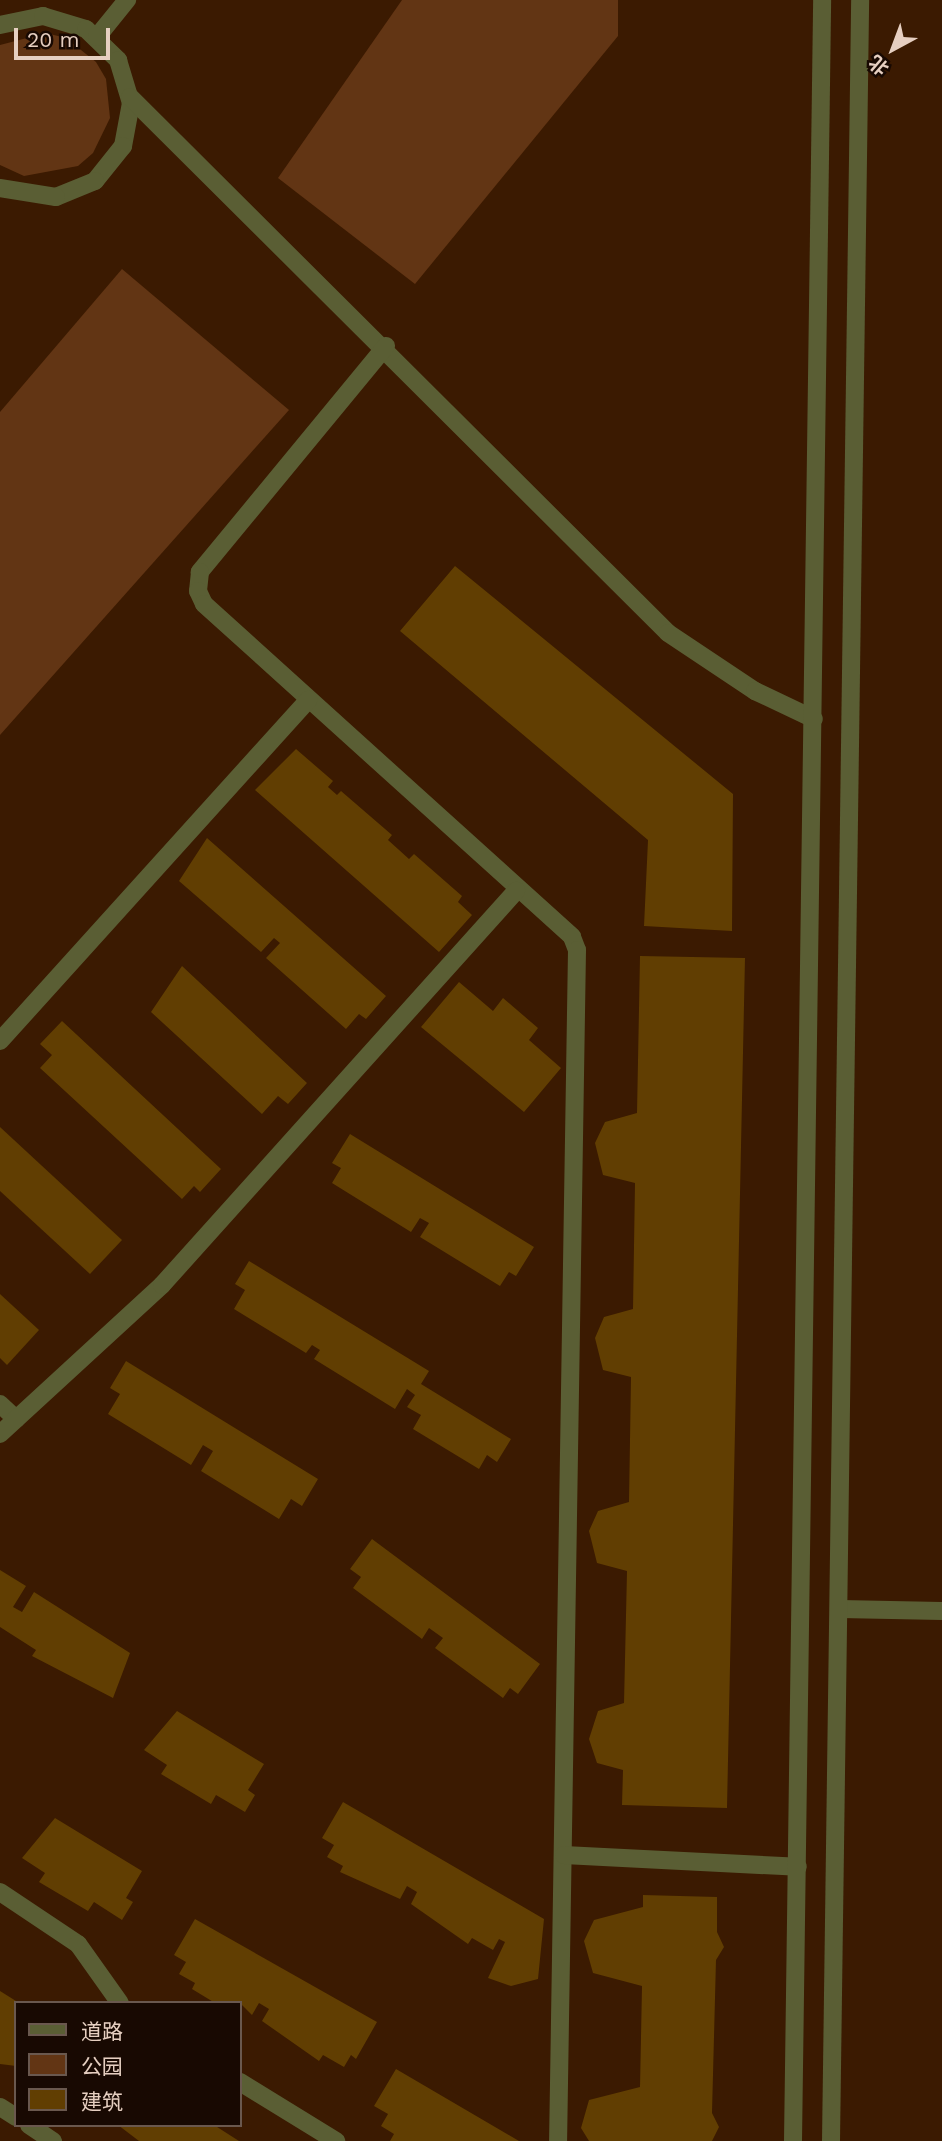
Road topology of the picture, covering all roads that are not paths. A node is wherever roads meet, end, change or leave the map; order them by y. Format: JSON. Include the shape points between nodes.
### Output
{"nodes":[{"id":1,"x":127,"y":0,"type":"edge"},
{"id":2,"x":822,"y":0,"type":"edge"},
{"id":3,"x":860,"y":0,"type":"edge"},
{"id":4,"x":0,"y":25,"type":"edge"},
{"id":5,"x":97,"y":37,"type":"junction"},
{"id":6,"x":131,"y":97,"type":"junction"},
{"id":7,"x":0,"y":188,"type":"edge"},
{"id":8,"x":386,"y":345,"type":"junction"},
{"id":9,"x":308,"y":700,"type":"junction"},
{"id":10,"x":814,"y":719,"type":"junction"},
{"id":11,"x":516,"y":891,"type":"junction"},
{"id":12,"x":0,"y":1041,"type":"edge"},
{"id":13,"x":0,"y":1404,"type":"edge"},
{"id":14,"x":16,"y":1419,"type":"junction"},
{"id":15,"x":0,"y":1433,"type":"edge"},
{"id":16,"x":840,"y":1609,"type":"junction"},
{"id":17,"x":942,"y":1611,"type":"edge"},
{"id":18,"x":564,"y":1855,"type":"junction"},
{"id":19,"x":797,"y":1867,"type":"junction"},
{"id":20,"x":0,"y":1892,"type":"edge"},
{"id":21,"x":119,"y":2001,"type":"edge"},
{"id":22,"x":242,"y":2083,"type":"edge"},
{"id":23,"x":32,"y":2127,"type":"edge"},
{"id":24,"x":53,"y":2141,"type":"edge"},
{"id":25,"x":336,"y":2141,"type":"edge"},
{"id":26,"x":558,"y":2141,"type":"edge"},
{"id":27,"x":793,"y":2141,"type":"edge"},
{"id":28,"x":831,"y":2141,"type":"edge"}],
"edges":[{"from":1,"to":5,"type":"street"},
{"from":2,"to":10,"type":"street"},
{"from":3,"to":16,"type":"street"},
{"from":4,"to":5,"type":"street","via":[[44,16]]},
{"from":5,"to":6,"type":"street","via":[[118,60]]},
{"from":6,"to":7,"type":"street","via":[[123,146],[94,181],[56,197]]},
{"from":6,"to":8,"type":"street"},
{"from":8,"to":9,"type":"street","via":[[200,572],[204,604]]},
{"from":8,"to":10,"type":"street","via":[[668,633],[755,691]]},
{"from":9,"to":11,"type":"street"},
{"from":9,"to":12,"type":"street"},
{"from":10,"to":19,"type":"street"},
{"from":11,"to":14,"type":"street","via":[[162,1285]]},
{"from":11,"to":18,"type":"street","via":[[572,937],[579,967],[569,1204],[572,1511]]},
{"from":13,"to":14,"type":"street"},
{"from":14,"to":15,"type":"street"},
{"from":16,"to":17,"type":"street"},
{"from":16,"to":28,"type":"street"},
{"from":18,"to":19,"type":"street"},
{"from":18,"to":26,"type":"street"},
{"from":19,"to":27,"type":"street"},
{"from":20,"to":21,"type":"street","via":[[78,1944]]},
{"from":22,"to":25,"type":"street"},
{"from":23,"to":24,"type":"street"}]}
